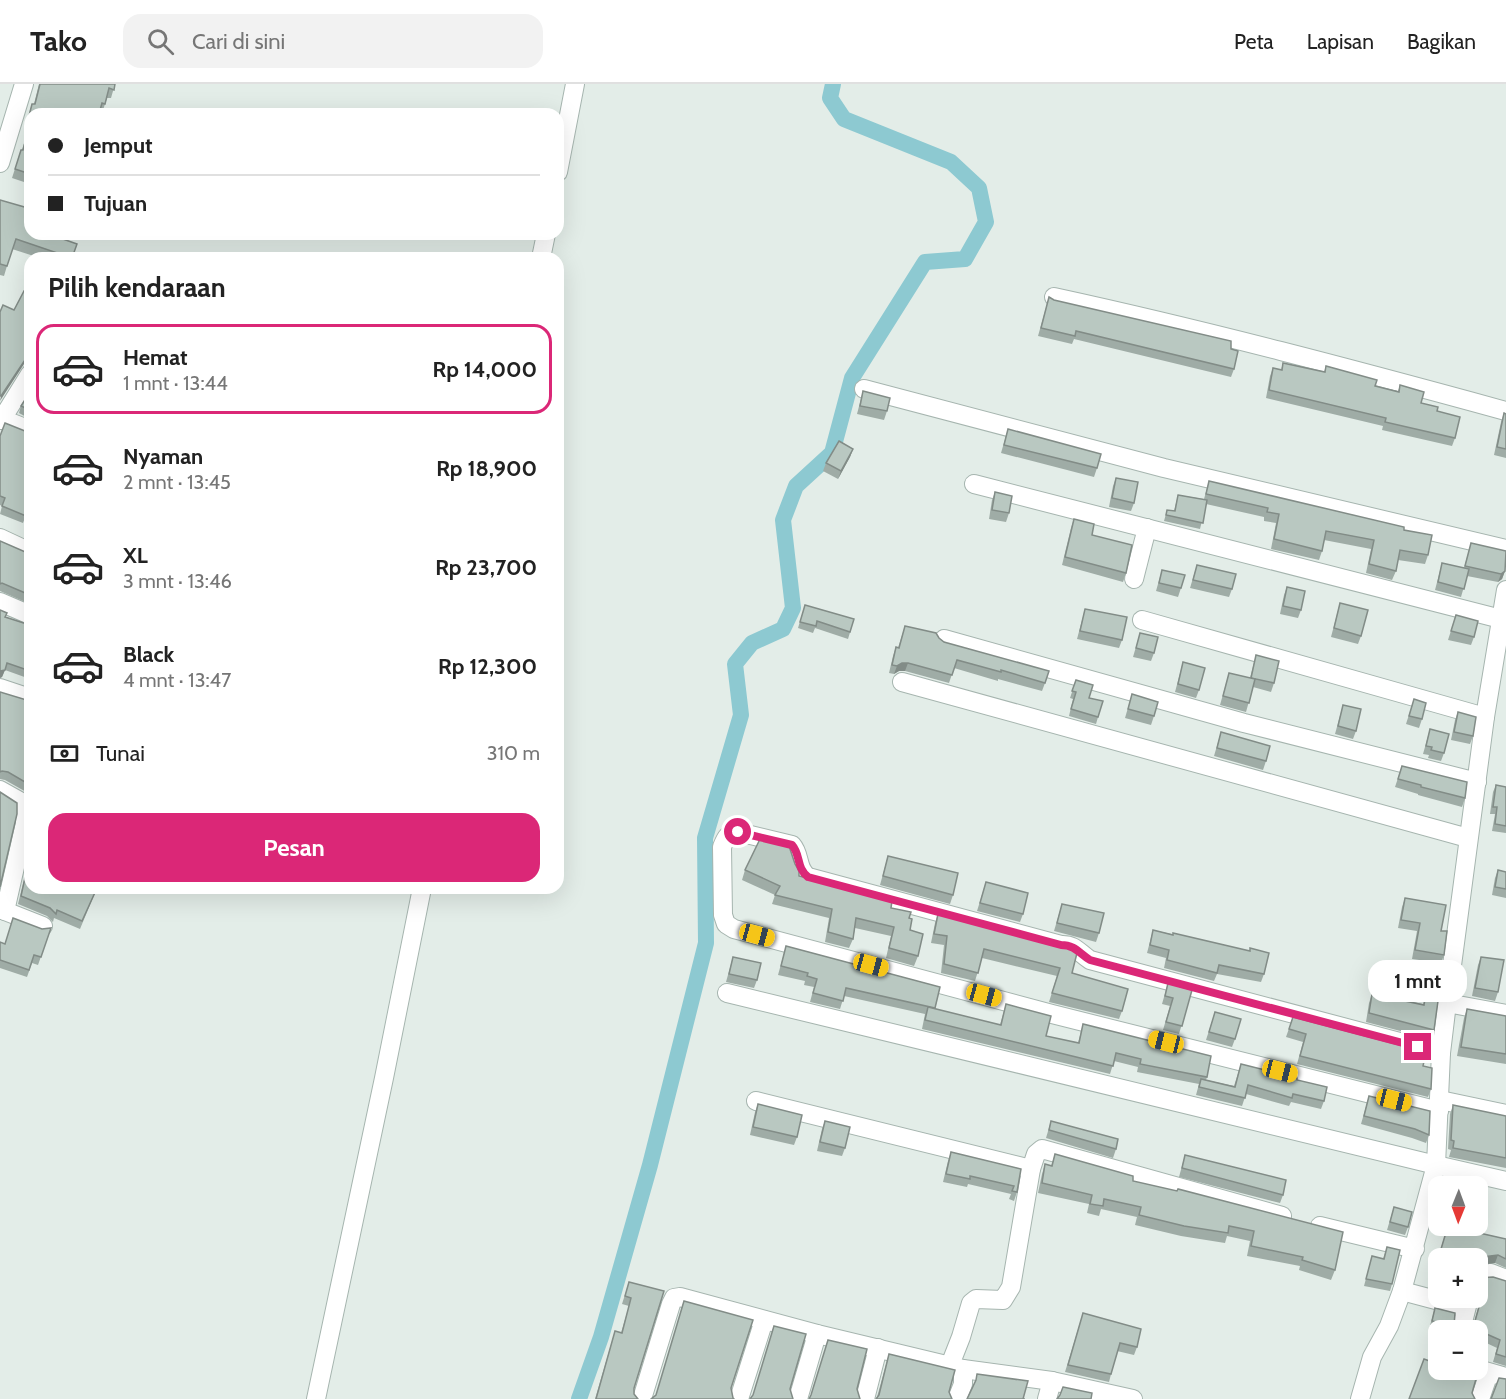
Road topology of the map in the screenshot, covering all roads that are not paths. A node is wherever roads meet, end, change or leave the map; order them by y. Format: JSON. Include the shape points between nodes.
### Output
{"nodes":[{"id":1,"x":24,"y":84,"type":"edge"},
{"id":2,"x":575,"y":84,"type":"edge"},
{"id":3,"x":564,"y":141,"type":"edge"},
{"id":4,"x":0,"y":163,"type":"edge"},
{"id":5,"x":1054,"y":297,"type":"edge"},
{"id":6,"x":24,"y":383,"type":"edge"},
{"id":7,"x":864,"y":389,"type":"edge"},
{"id":8,"x":1506,"y":411,"type":"edge"},
{"id":9,"x":1,"y":419,"type":"edge"},
{"id":10,"x":24,"y":428,"type":"edge"},
{"id":11,"x":974,"y":484,"type":"dead end"},
{"id":12,"x":1147,"y":528,"type":"junction"},
{"id":13,"x":0,"y":538,"type":"edge"},
{"id":14,"x":24,"y":549,"type":"edge"},
{"id":15,"x":1506,"y":549,"type":"edge"},
{"id":16,"x":1134,"y":579,"type":"dead end"},
{"id":17,"x":1506,"y":590,"type":"edge"},
{"id":18,"x":0,"y":602,"type":"edge"},
{"id":19,"x":24,"y":612,"type":"edge"},
{"id":20,"x":1501,"y":619,"type":"junction"},
{"id":21,"x":1142,"y":620,"type":"dead end"},
{"id":22,"x":944,"y":639,"type":"edge"},
{"id":23,"x":902,"y":682,"type":"dead end"},
{"id":24,"x":1,"y":694,"type":"edge"},
{"id":25,"x":24,"y":697,"type":"edge"},
{"id":26,"x":1485,"y":717,"type":"junction"},
{"id":27,"x":1477,"y":782,"type":"junction"},
{"id":28,"x":0,"y":790,"type":"edge"},
{"id":29,"x":24,"y":803,"type":"edge"},
{"id":30,"x":24,"y":827,"type":"edge"},
{"id":31,"x":1468,"y":838,"type":"junction"},
{"id":32,"x":421,"y":894,"type":"edge"},
{"id":33,"x":2,"y":910,"type":"edge"},
{"id":34,"x":43,"y":926,"type":"edge"},
{"id":35,"x":727,"y":993,"type":"dead end"},
{"id":36,"x":1447,"y":1003,"type":"junction"},
{"id":37,"x":1506,"y":1014,"type":"edge"},
{"id":38,"x":1441,"y":1053,"type":"junction"},
{"id":39,"x":756,"y":1101,"type":"dead end"},
{"id":40,"x":1439,"y":1106,"type":"junction"},
{"id":41,"x":1506,"y":1114,"type":"edge"},
{"id":42,"x":1436,"y":1165,"type":"junction"},
{"id":43,"x":1031,"y":1169,"type":"junction"},
{"id":44,"x":1506,"y":1181,"type":"edge"},
{"id":45,"x":1415,"y":1249,"type":"junction"},
{"id":46,"x":1488,"y":1273,"type":"edge"},
{"id":47,"x":1506,"y":1279,"type":"edge"},
{"id":48,"x":1402,"y":1291,"type":"junction"},
{"id":49,"x":1428,"y":1296,"type":"edge"},
{"id":50,"x":764,"y":1320,"type":"junction"},
{"id":51,"x":817,"y":1334,"type":"junction"},
{"id":52,"x":878,"y":1348,"type":"junction"},
{"id":53,"x":957,"y":1367,"type":"junction"},
{"id":54,"x":1491,"y":1373,"type":"edge"},
{"id":55,"x":1052,"y":1381,"type":"junction"},
{"id":56,"x":316,"y":1399,"type":"edge"},
{"id":57,"x":642,"y":1399,"type":"edge"},
{"id":58,"x":739,"y":1399,"type":"edge"},
{"id":59,"x":798,"y":1399,"type":"edge"},
{"id":60,"x":865,"y":1399,"type":"edge"},
{"id":61,"x":957,"y":1399,"type":"edge"},
{"id":62,"x":1047,"y":1399,"type":"edge"},
{"id":63,"x":1133,"y":1399,"type":"edge"},
{"id":64,"x":1359,"y":1399,"type":"edge"},
{"id":65,"x":1480,"y":1399,"type":"edge"}],
"edges":[{"from":1,"to":4,"type":"street"},
{"from":2,"to":3,"type":"street"},
{"from":5,"to":8,"type":"street","via":[[1289,352]]},
{"from":6,"to":9,"type":"street"},
{"from":7,"to":15,"type":"street","via":[[1164,468]]},
{"from":9,"to":10,"type":"street"},
{"from":11,"to":12,"type":"street"},
{"from":12,"to":16,"type":"street"},
{"from":12,"to":20,"type":"street"},
{"from":13,"to":14,"type":"street"},
{"from":17,"to":20,"type":"street"},
{"from":18,"to":19,"type":"street"},
{"from":20,"to":26,"type":"street"},
{"from":21,"to":26,"type":"street"},
{"from":22,"to":27,"type":"street","via":[[1233,720]]},
{"from":23,"to":31,"type":"street"},
{"from":24,"to":25,"type":"street"},
{"from":26,"to":27,"type":"street"},
{"from":27,"to":31,"type":"street"},
{"from":28,"to":29,"type":"street"},
{"from":30,"to":33,"type":"street"},
{"from":31,"to":36,"type":"street"},
{"from":32,"to":56,"type":"street"},
{"from":33,"to":34,"type":"street"},
{"from":35,"to":42,"type":"street"},
{"from":36,"to":37,"type":"street"},
{"from":36,"to":38,"type":"street"},
{"from":38,"to":40,"type":"street"},
{"from":38,"to":40,"type":"street","via":[[1090,960],[1069,945],[808,877],[799,868],[792,845],[738,832],[726,837],[722,847],[723,915],[726,924],[734,928],[1053,1014]]},
{"from":39,"to":43,"type":"street"},
{"from":40,"to":41,"type":"street"},
{"from":40,"to":42,"type":"street"},
{"from":42,"to":44,"type":"street"},
{"from":42,"to":45,"type":"street"},
{"from":43,"to":45,"type":"street","via":[[1035,1154],[1049,1150]]},
{"from":43,"to":53,"type":"street","via":[[1011,1287],[1003,1300],[976,1299],[971,1303]]},
{"from":45,"to":48,"type":"street"},
{"from":46,"to":47,"type":"street"},
{"from":48,"to":49,"type":"street"},
{"from":48,"to":64,"type":"street","via":[[1372,1357]]},
{"from":50,"to":51,"type":"street"},
{"from":50,"to":57,"type":"street","via":[[674,1298]]},
{"from":50,"to":58,"type":"street"},
{"from":51,"to":52,"type":"street"},
{"from":51,"to":59,"type":"street"},
{"from":52,"to":53,"type":"street"},
{"from":52,"to":60,"type":"street"},
{"from":53,"to":55,"type":"street"},
{"from":53,"to":61,"type":"street","via":[[963,1384]]},
{"from":54,"to":65,"type":"street"},
{"from":55,"to":62,"type":"street"},
{"from":55,"to":63,"type":"street"}]}
